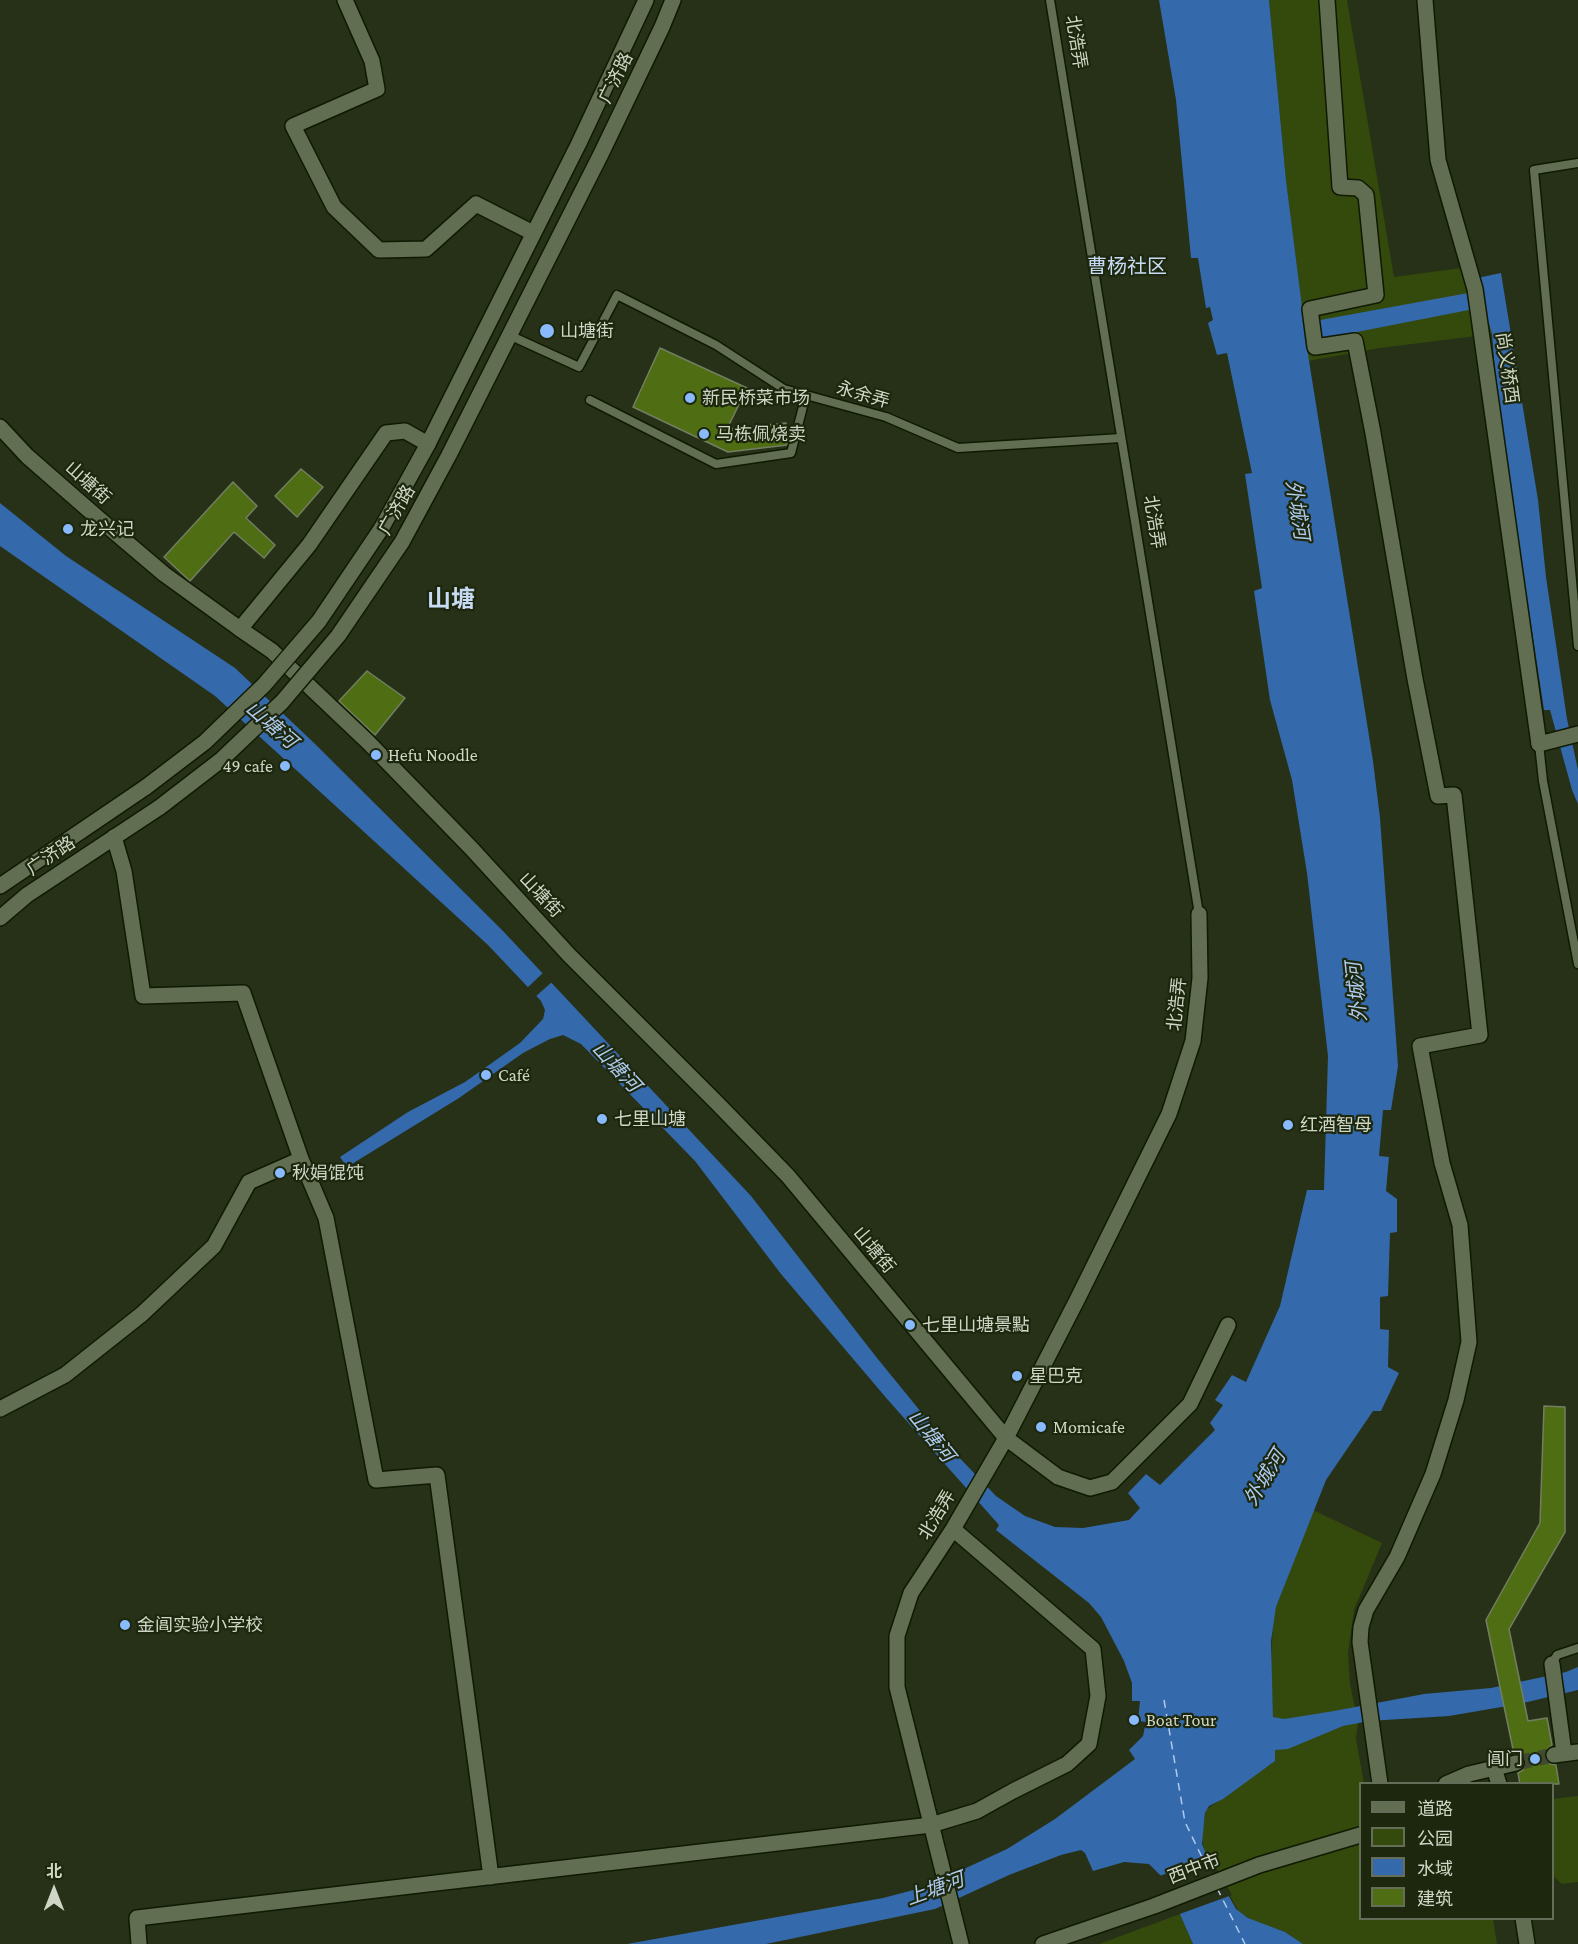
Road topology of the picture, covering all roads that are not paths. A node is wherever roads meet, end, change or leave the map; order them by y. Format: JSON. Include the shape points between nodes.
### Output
{"nodes":[{"id":1,"x":345,"y":0,"type":"edge"},
{"id":2,"x":646,"y":0,"type":"edge"},
{"id":3,"x":672,"y":0,"type":"edge"},
{"id":4,"x":1050,"y":0,"type":"edge"},
{"id":5,"x":1327,"y":0,"type":"edge"},
{"id":6,"x":1425,"y":0,"type":"edge"},
{"id":7,"x":1578,"y":163,"type":"edge"},
{"id":8,"x":533,"y":233,"type":"junction"},
{"id":9,"x":509,"y":335,"type":"junction"},
{"id":10,"x":806,"y":395,"type":"junction"},
{"id":11,"x":590,"y":400,"type":"dead end"},
{"id":12,"x":0,"y":427,"type":"edge"},
{"id":13,"x":1121,"y":438,"type":"junction"},
{"id":14,"x":428,"y":444,"type":"junction"},
{"id":15,"x":240,"y":628,"type":"junction"},
{"id":16,"x":1578,"y":646,"type":"edge"},
{"id":17,"x":1577,"y":735,"type":"edge"},
{"id":18,"x":1546,"y":742,"type":"junction"},
{"id":19,"x":114,"y":837,"type":"junction"},
{"id":20,"x":0,"y":886,"type":"edge"},
{"id":21,"x":1198,"y":914,"type":"joint"},
{"id":22,"x":0,"y":918,"type":"edge"},
{"id":23,"x":1578,"y":964,"type":"edge"},
{"id":24,"x":301,"y":1159,"type":"junction"},
{"id":25,"x":1228,"y":1325,"type":"dead end"},
{"id":26,"x":0,"y":1409,"type":"edge"},
{"id":27,"x":1006,"y":1438,"type":"junction"},
{"id":28,"x":953,"y":1528,"type":"junction"},
{"id":29,"x":1578,"y":1648,"type":"edge"},
{"id":30,"x":1552,"y":1665,"type":"joint"},
{"id":31,"x":1565,"y":1753,"type":"edge"},
{"id":32,"x":1516,"y":1763,"type":"tunnel mouth"},
{"id":33,"x":1494,"y":1768,"type":"junction"},
{"id":34,"x":1380,"y":1782,"type":"edge"},
{"id":35,"x":1450,"y":1782,"type":"edge"},
{"id":36,"x":1498,"y":1782,"type":"edge"},
{"id":37,"x":931,"y":1825,"type":"junction"},
{"id":38,"x":1359,"y":1835,"type":"edge"},
{"id":39,"x":491,"y":1876,"type":"junction"},
{"id":40,"x":1522,"y":1920,"type":"edge"},
{"id":41,"x":139,"y":1944,"type":"edge"},
{"id":42,"x":961,"y":1944,"type":"edge"},
{"id":43,"x":1042,"y":1944,"type":"edge"},
{"id":44,"x":1527,"y":1944,"type":"edge"}],
"edges":[{"from":1,"to":8,"type":"street","via":[[372,61],[377,89],[293,126],[334,207],[379,250],[426,249],[476,204]]},
{"from":2,"to":8,"type":"street","name":"广济路"},
{"from":3,"to":9,"type":"street","name":"广济路","via":[[601,153]]},
{"from":4,"to":13,"type":"lane","name":"北浩弄"},
{"from":5,"to":34,"type":"street","via":[[1340,187],[1358,188],[1366,195],[1376,295],[1310,309],[1315,347],[1355,341],[1438,796],[1454,795],[1480,1035],[1420,1046],[1442,1163],[1460,1225],[1469,1342],[1433,1474],[1361,1627]]},
{"from":6,"to":18,"type":"street","name":"尚义桥西","via":[[1438,160],[1475,288]]},
{"from":7,"to":16,"type":"lane","via":[[1534,170]]},
{"from":8,"to":14,"type":"street","name":"广济路"},
{"from":9,"to":10,"type":"lane","name":"永余弄","via":[[579,367],[617,295],[716,345],[784,389]]},
{"from":9,"to":19,"type":"street","name":"广济路","bridge":true,"via":[[402,542],[322,656],[282,702],[221,760]]},
{"from":10,"to":11,"type":"lane","via":[[791,453],[716,464]]},
{"from":10,"to":13,"type":"lane","name":"永余弄","via":[[886,417],[957,448]]},
{"from":12,"to":15,"type":"street","name":"山塘街","via":[[27,456],[164,574]]},
{"from":13,"to":21,"type":"lane","name":"北浩弄"},
{"from":14,"to":15,"type":"street","via":[[405,431],[386,433],[309,545]]},
{"from":14,"to":20,"type":"street","name":"广济路","bridge":true,"via":[[381,529],[319,621],[264,685],[205,742],[146,787]]},
{"from":15,"to":27,"type":"street","name":"山塘街","via":[[272,651],[368,742],[569,955],[788,1176]]},
{"from":17,"to":18,"type":"street"},
{"from":18,"to":23,"type":"lane","via":[[1544,781]]},
{"from":19,"to":22,"type":"street","name":"广济路","via":[[27,895]]},
{"from":19,"to":24,"type":"street","via":[[124,872],[143,996],[243,993]]},
{"from":21,"to":27,"type":"street","name":"北浩弄","via":[[1200,978],[1193,1041],[1169,1114]]},
{"from":24,"to":26,"type":"street","via":[[249,1182],[214,1246],[142,1314],[65,1375]]},
{"from":24,"to":39,"type":"street","via":[[326,1218],[376,1480],[437,1475]]},
{"from":25,"to":27,"type":"street","name":"山塘街","via":[[1190,1404],[1112,1482],[1090,1488],[1058,1477]]},
{"from":27,"to":28,"type":"street","name":"北浩弄"},
{"from":28,"to":37,"type":"street","name":"北浩弄","via":[[911,1593],[897,1635],[897,1687]]},
{"from":28,"to":37,"type":"street","via":[[1093,1649],[1098,1696],[1089,1744],[1067,1764],[977,1811]]},
{"from":29,"to":30,"type":"lane","via":[[1557,1655]]},
{"from":30,"to":31,"type":"street"},
{"from":32,"to":33,"type":"street"},
{"from":33,"to":35,"type":"street"},
{"from":33,"to":36,"type":"street"},
{"from":37,"to":39,"type":"street"},
{"from":37,"to":42,"type":"street","name":"北浩弄"},
{"from":38,"to":43,"type":"street","name":"西中市","via":[[1259,1865]]},
{"from":39,"to":41,"type":"street","via":[[137,1918]]},
{"from":40,"to":44,"type":"street"}]}
